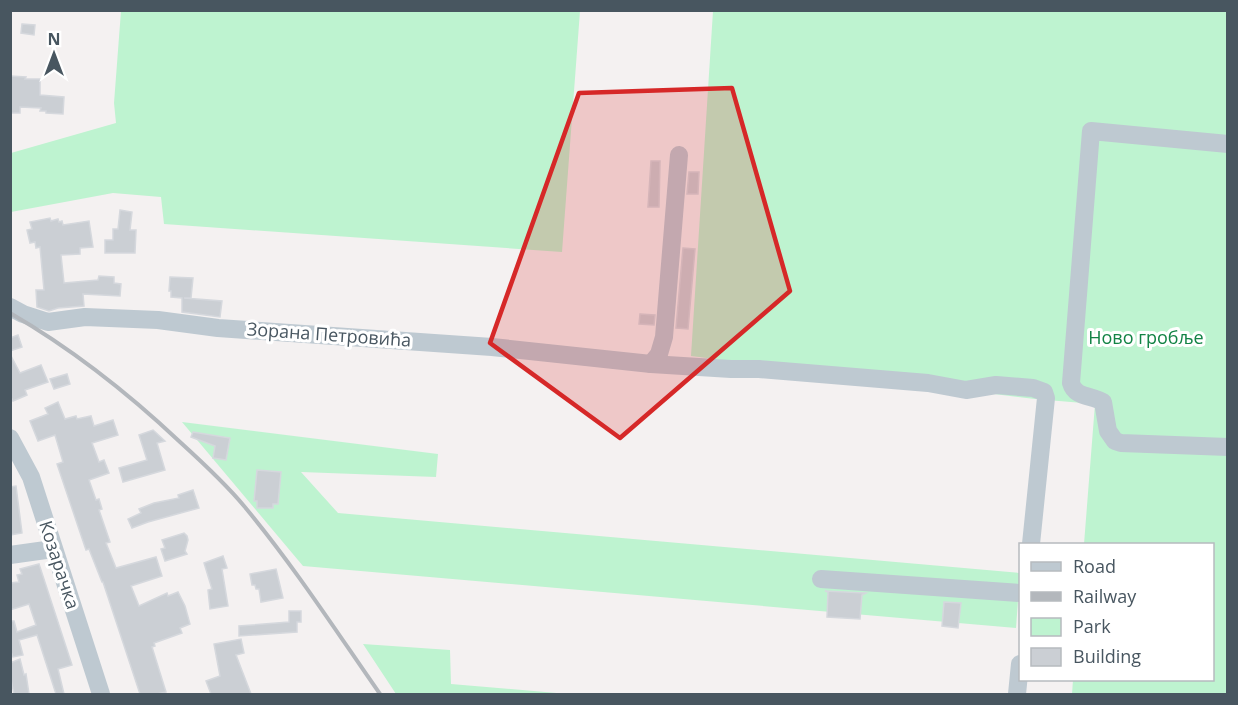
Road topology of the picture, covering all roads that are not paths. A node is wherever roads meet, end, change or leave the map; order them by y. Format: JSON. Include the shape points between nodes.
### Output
{"nodes":[{"id":1,"x":1227,"y":144,"type":"edge"},
{"id":2,"x":679,"y":155,"type":"dead end"},
{"id":3,"x":10,"y":307,"type":"edge"},
{"id":4,"x":651,"y":364,"type":"junction"},
{"id":5,"x":10,"y":438,"type":"edge"},
{"id":6,"x":1227,"y":447,"type":"edge"},
{"id":7,"x":1031,"y":543,"type":"edge"},
{"id":8,"x":53,"y":549,"type":"junction"},
{"id":9,"x":10,"y":555,"type":"edge"},
{"id":10,"x":821,"y":579,"type":"dead end"},
{"id":11,"x":1019,"y":593,"type":"edge"},
{"id":12,"x":1019,"y":674,"type":"edge"},
{"id":13,"x":101,"y":694,"type":"edge"},
{"id":14,"x":1017,"y":694,"type":"edge"}],
"edges":[{"from":1,"to":6,"type":"street","via":[[1091,131],[1071,383],[1077,393],[1103,402],[1108,430],[1115,441]]},
{"from":2,"to":4,"type":"street","via":[[664,337]]},
{"from":3,"to":4,"type":"street","name":"Зорана Петровића","via":[[48,322],[84,317],[158,321],[492,347]]},
{"from":4,"to":7,"type":"street","name":"Зорана Петровића","via":[[759,369],[928,383],[966,390],[996,385],[1044,392]]},
{"from":5,"to":8,"type":"street","name":"Козарачка","via":[[31,477]]},
{"from":8,"to":9,"type":"street"},
{"from":8,"to":13,"type":"street","name":"Козарачка"},
{"from":10,"to":11,"type":"street"},
{"from":12,"to":14,"type":"street"}]}
